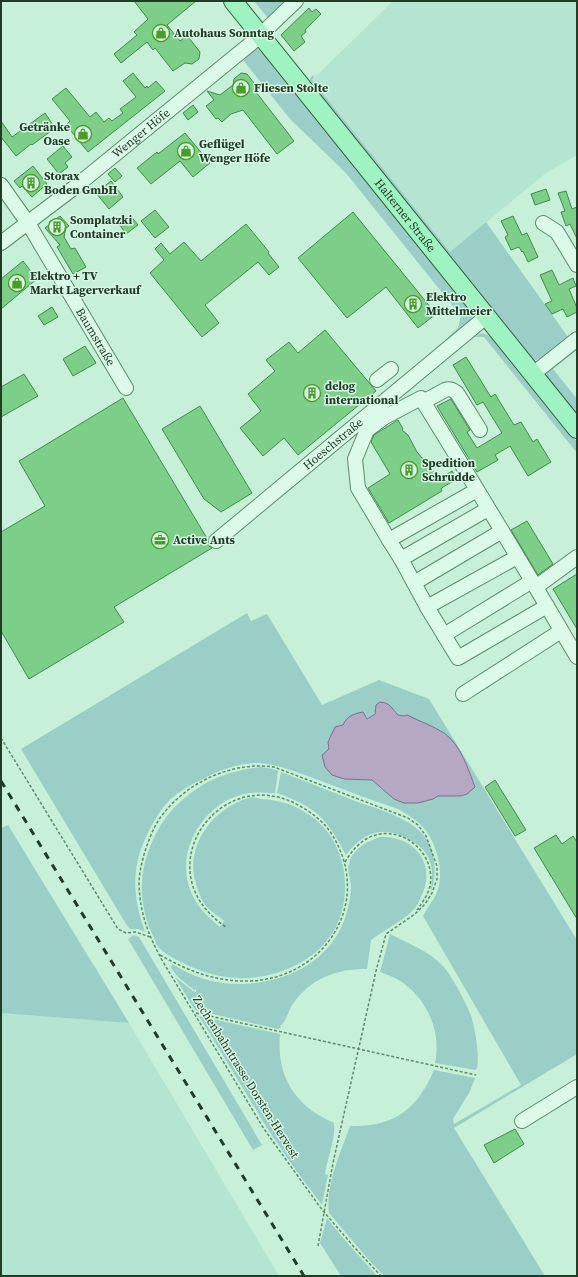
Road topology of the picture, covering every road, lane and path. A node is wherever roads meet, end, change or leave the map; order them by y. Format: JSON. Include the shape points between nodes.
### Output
{"nodes":[{"id":1,"x":233,"y":1,"type":"edge"},
{"id":2,"x":296,"y":1,"type":"edge"},
{"id":3,"x":261,"y":35,"type":"junction"},
{"id":4,"x":1,"y":185,"type":"edge"},
{"id":5,"x":28,"y":222,"type":"junction"},
{"id":6,"x":543,"y":223,"type":"dead end"},
{"id":7,"x":2,"y":241,"type":"edge"},
{"id":8,"x":577,"y":265,"type":"edge"},
{"id":9,"x":487,"y":316,"type":"junction"},
{"id":10,"x":577,"y":339,"type":"edge"},
{"id":11,"x":391,"y":369,"type":"dead end"},
{"id":12,"x":533,"y":374,"type":"junction"},
{"id":13,"x":378,"y":380,"type":"dead end"},
{"id":14,"x":126,"y":388,"type":"dead end"},
{"id":15,"x":424,"y":402,"type":"junction"},
{"id":16,"x":577,"y":429,"type":"edge"},
{"id":17,"x":480,"y":430,"type":"dead end"},
{"id":18,"x":476,"y":490,"type":"junction"},
{"id":19,"x":488,"y":509,"type":"junction"},
{"id":20,"x":502,"y":532,"type":"junction"},
{"id":21,"x":389,"y":540,"type":"junction"},
{"id":22,"x":216,"y":541,"type":"dead end"},
{"id":23,"x":517,"y":557,"type":"junction"},
{"id":24,"x":577,"y":557,"type":"edge"},
{"id":25,"x":401,"y":559,"type":"junction"},
{"id":26,"x":414,"y":583,"type":"junction"},
{"id":27,"x":534,"y":584,"type":"junction"},
{"id":28,"x":547,"y":606,"type":"junction"},
{"id":29,"x":428,"y":607,"type":"junction"},
{"id":30,"x":561,"y":630,"type":"junction"},
{"id":31,"x":444,"y":635,"type":"junction"},
{"id":32,"x":577,"y":657,"type":"edge"},
{"id":33,"x":463,"y":694,"type":"dead end"},
{"id":34,"x":1,"y":738,"type":"edge"},
{"id":35,"x":345,"y":862,"type":"junction"},
{"id":36,"x":415,"y":914,"type":"junction"},
{"id":37,"x":226,"y":927,"type":"dead end"},
{"id":38,"x":150,"y":937,"type":"junction"},
{"id":39,"x":159,"y":954,"type":"junction"},
{"id":40,"x":195,"y":1013,"type":"junction"},
{"id":41,"x":358,"y":1049,"type":"junction"},
{"id":42,"x":476,"y":1074,"type":"dead end"},
{"id":43,"x":577,"y":1088,"type":"edge"},
{"id":44,"x":522,"y":1121,"type":"dead end"},
{"id":45,"x":324,"y":1212,"type":"junction"},
{"id":46,"x":318,"y":1246,"type":"dead end"},
{"id":47,"x":381,"y":1276,"type":"edge"}],
"edges":[{"from":1,"to":3,"type":"main road","name":"Halterner Straße"},
{"from":2,"to":3,"type":"street","name":"Wenger Höfe"},
{"from":3,"to":5,"type":"street","name":"Wenger Höfe","via":[[75,187]]},
{"from":3,"to":9,"type":"main road","name":"Halterner Straße"},
{"from":4,"to":5,"type":"street","name":"Baumstraße"},
{"from":5,"to":7,"type":"street","name":"Wenger Höfe"},
{"from":5,"to":14,"type":"street","name":"Baumstraße"},
{"from":6,"to":8,"type":"street","via":[[557,232]]},
{"from":9,"to":12,"type":"main road","name":"Halterner Straße"},
{"from":9,"to":22,"type":"street","name":"Hoeschstraße"},
{"from":10,"to":12,"type":"street"},
{"from":11,"to":13,"type":"street"},
{"from":12,"to":16,"type":"main road","name":"Halterner Straße"},
{"from":15,"to":17,"type":"street","via":[[445,390],[453,390]]},
{"from":15,"to":18,"type":"street"},
{"from":15,"to":21,"type":"street","via":[[421,398],[384,417],[367,430],[355,459],[358,488]]},
{"from":18,"to":19,"type":"street"},
{"from":18,"to":21,"type":"street"},
{"from":19,"to":20,"type":"street"},
{"from":19,"to":25,"type":"street"},
{"from":20,"to":23,"type":"street"},
{"from":20,"to":26,"type":"street"},
{"from":21,"to":25,"type":"street"},
{"from":23,"to":27,"type":"street"},
{"from":23,"to":29,"type":"street"},
{"from":24,"to":27,"type":"street"},
{"from":25,"to":26,"type":"street"},
{"from":26,"to":29,"type":"street"},
{"from":27,"to":28,"type":"street"},
{"from":27,"to":31,"type":"street"},
{"from":28,"to":30,"type":"street"},
{"from":28,"to":31,"type":"street","via":[[458,658]]},
{"from":29,"to":31,"type":"street"},
{"from":30,"to":32,"type":"street"},
{"from":30,"to":33,"type":"street"},
{"from":34,"to":38,"type":"path","via":[[118,929]]},
{"from":35,"to":36,"type":"path","via":[[353,850],[373,836],[394,834],[413,843],[423,852],[430,876],[430,885]]},
{"from":35,"to":37,"type":"path","via":[[323,822],[296,803],[280,796],[250,795],[223,806],[200,830],[192,849],[190,870],[193,887],[201,904],[215,920]]},
{"from":35,"to":39,"type":"path","via":[[348,884],[346,906],[338,928],[327,945],[306,963],[289,972],[259,980],[229,981],[198,974]]},
{"from":36,"to":38,"type":"path","name":"Zechenbahntrasse Dorsten-Hervest","via":[[432,893],[437,879],[437,866],[426,836],[418,825],[396,813],[286,771],[261,765],[241,767],[208,778],[174,801],[159,819],[148,840],[139,883],[140,904]]},
{"from":36,"to":41,"type":"path","via":[[386,934]]},
{"from":38,"to":39,"type":"path","name":"Zechenbahntrasse Dorsten-Hervest"},
{"from":39,"to":40,"type":"path","name":"Zechenbahntrasse Dorsten-Hervest"},
{"from":40,"to":41,"type":"path"},
{"from":40,"to":45,"type":"path","name":"Zechenbahntrasse Dorsten-Hervest","via":[[264,1129]]},
{"from":41,"to":42,"type":"path"},
{"from":41,"to":45,"type":"path"},
{"from":43,"to":44,"type":"street"},
{"from":45,"to":46,"type":"path"},
{"from":45,"to":47,"type":"path","name":"Zechenbahntrasse Dorsten-Hervest"}]}
